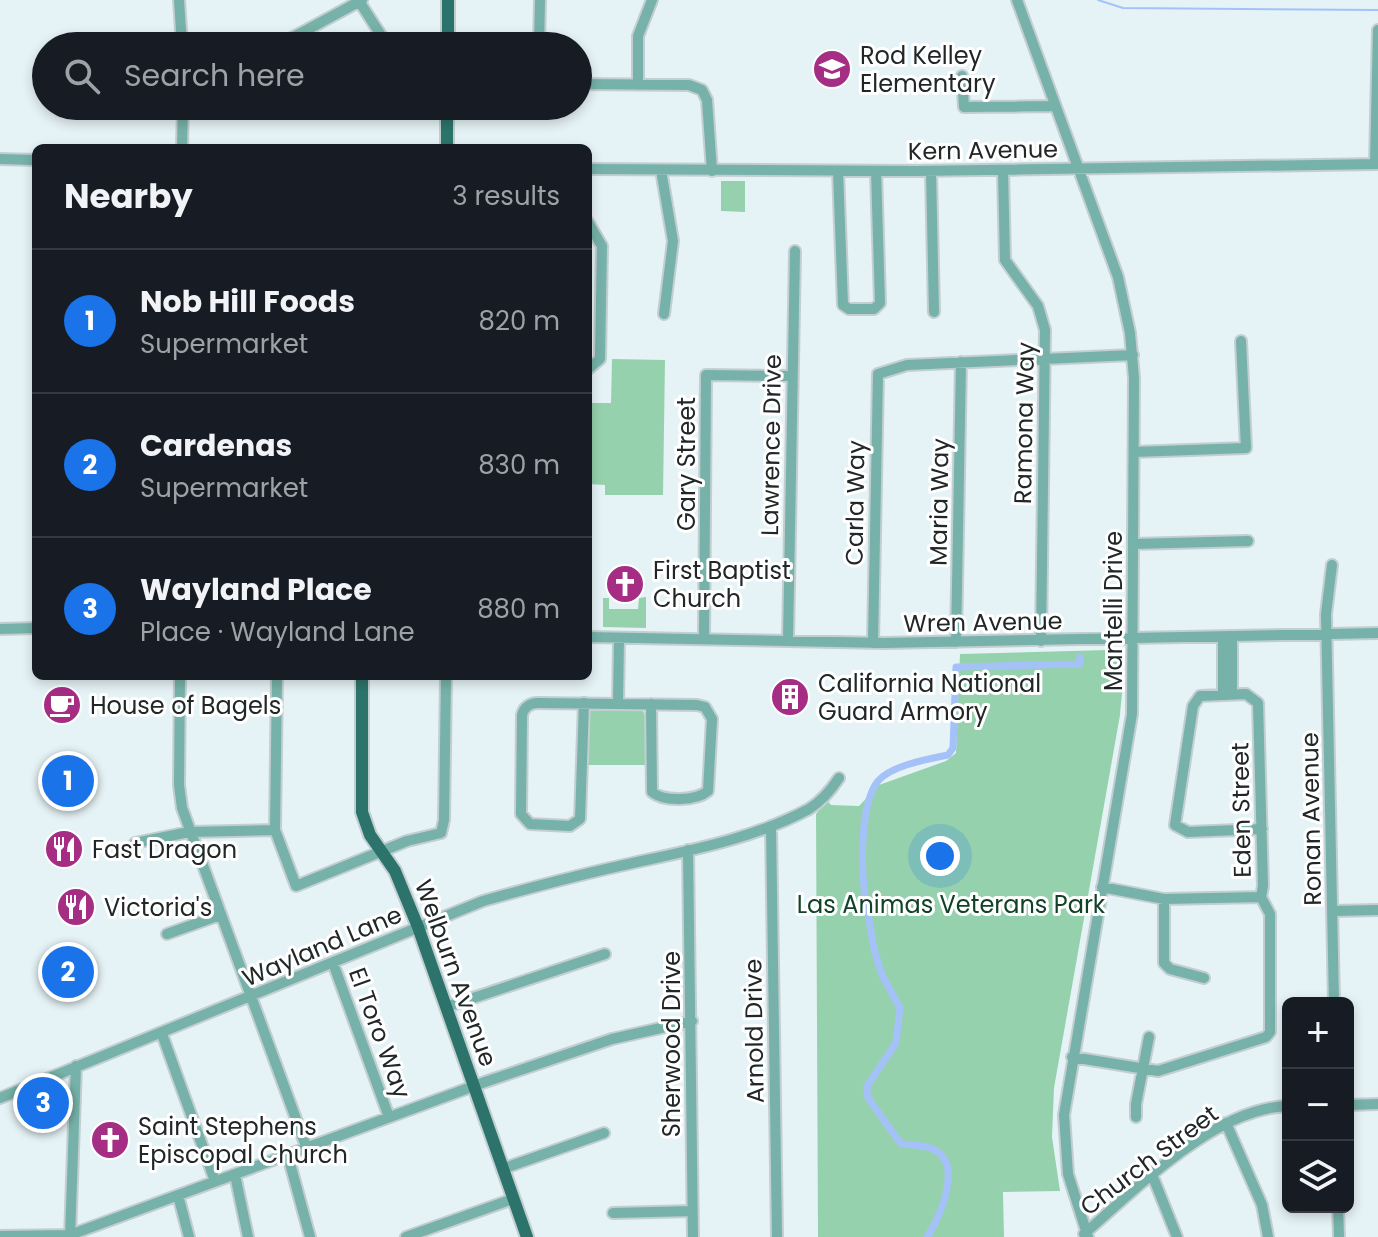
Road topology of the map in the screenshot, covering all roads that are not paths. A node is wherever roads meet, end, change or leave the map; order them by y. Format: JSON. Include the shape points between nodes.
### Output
{"nodes":[{"id":1,"x":179,"y":0,"type":"edge"},
{"id":2,"x":448,"y":0,"type":"edge"},
{"id":3,"x":540,"y":0,"type":"edge"},
{"id":4,"x":652,"y":0,"type":"edge"},
{"id":5,"x":1017,"y":0,"type":"edge"},
{"id":6,"x":361,"y":1,"type":"edge"},
{"id":7,"x":345,"y":4,"type":"edge"},
{"id":8,"x":1378,"y":30,"type":"edge"},
{"id":9,"x":181,"y":32,"type":"edge"},
{"id":10,"x":300,"y":32,"type":"edge"},
{"id":11,"x":380,"y":32,"type":"edge"},
{"id":12,"x":448,"y":32,"type":"edge"},
{"id":13,"x":539,"y":32,"type":"edge"},
{"id":14,"x":962,"y":76,"type":"dead end"},
{"id":15,"x":592,"y":84,"type":"edge"},
{"id":16,"x":638,"y":85,"type":"junction"},
{"id":17,"x":1055,"y":106,"type":"junction"},
{"id":18,"x":183,"y":120,"type":"edge"},
{"id":19,"x":447,"y":120,"type":"edge"},
{"id":20,"x":182,"y":144,"type":"edge"},
{"id":21,"x":447,"y":144,"type":"edge"},
{"id":22,"x":0,"y":159,"type":"edge"},
{"id":23,"x":32,"y":160,"type":"edge"},
{"id":24,"x":1376,"y":164,"type":"edge"},
{"id":25,"x":592,"y":169,"type":"edge"},
{"id":26,"x":1077,"y":169,"type":"junction"},
{"id":27,"x":661,"y":170,"type":"junction"},
{"id":28,"x":1003,"y":170,"type":"junction"},
{"id":29,"x":712,"y":171,"type":"junction"},
{"id":30,"x":838,"y":171,"type":"junction"},
{"id":31,"x":876,"y":171,"type":"junction"},
{"id":32,"x":931,"y":171,"type":"junction"},
{"id":33,"x":592,"y":231,"type":"edge"},
{"id":34,"x":795,"y":251,"type":"dead end"},
{"id":35,"x":592,"y":303,"type":"edge"},
{"id":36,"x":601,"y":303,"type":"junction"},
{"id":37,"x":934,"y":312,"type":"dead end"},
{"id":38,"x":664,"y":314,"type":"dead end"},
{"id":39,"x":1241,"y":341,"type":"dead end"},
{"id":40,"x":1133,"y":355,"type":"junction"},
{"id":41,"x":1045,"y":360,"type":"junction"},
{"id":42,"x":961,"y":362,"type":"junction"},
{"id":43,"x":592,"y":366,"type":"edge"},
{"id":44,"x":792,"y":376,"type":"junction"},
{"id":45,"x":1134,"y":452,"type":"junction"},
{"id":46,"x":1248,"y":541,"type":"dead end"},
{"id":47,"x":1133,"y":544,"type":"junction"},
{"id":48,"x":1332,"y":565,"type":"dead end"},
{"id":49,"x":32,"y":628,"type":"edge"},
{"id":50,"x":0,"y":629,"type":"edge"},
{"id":51,"x":1378,"y":633,"type":"edge"},
{"id":52,"x":1326,"y":634,"type":"junction"},
{"id":53,"x":592,"y":637,"type":"edge"},
{"id":54,"x":1227,"y":637,"type":"junction"},
{"id":55,"x":619,"y":638,"type":"junction"},
{"id":56,"x":704,"y":639,"type":"junction"},
{"id":57,"x":788,"y":640,"type":"junction"},
{"id":58,"x":1132,"y":640,"type":"junction"},
{"id":59,"x":1041,"y":641,"type":"junction"},
{"id":60,"x":956,"y":642,"type":"junction"},
{"id":61,"x":873,"y":643,"type":"junction"},
{"id":62,"x":180,"y":680,"type":"edge"},
{"id":63,"x":277,"y":680,"type":"edge"},
{"id":64,"x":362,"y":680,"type":"edge"},
{"id":65,"x":446,"y":680,"type":"edge"},
{"id":66,"x":1228,"y":694,"type":"junction"},
{"id":67,"x":584,"y":703,"type":"junction"},
{"id":68,"x":618,"y":704,"type":"junction"},
{"id":69,"x":651,"y":704,"type":"junction"},
{"id":70,"x":839,"y":778,"type":"dead end"},
{"id":71,"x":771,"y":826,"type":"junction"},
{"id":72,"x":1262,"y":829,"type":"junction"},
{"id":73,"x":275,"y":830,"type":"junction"},
{"id":74,"x":189,"y":832,"type":"junction"},
{"id":75,"x":135,"y":843,"type":"dead end"},
{"id":76,"x":688,"y":850,"type":"junction"},
{"id":77,"x":381,"y":851,"type":"junction"},
{"id":78,"x":1102,"y":887,"type":"junction"},
{"id":79,"x":1261,"y":897,"type":"junction"},
{"id":80,"x":1164,"y":899,"type":"junction"},
{"id":81,"x":1378,"y":910,"type":"edge"},
{"id":82,"x":1333,"y":911,"type":"junction"},
{"id":83,"x":220,"y":915,"type":"junction"},
{"id":84,"x":418,"y":927,"type":"junction"},
{"id":85,"x":167,"y":934,"type":"dead end"},
{"id":86,"x":605,"y":954,"type":"dead end"},
{"id":87,"x":333,"y":963,"type":"junction"},
{"id":88,"x":1204,"y":978,"type":"dead end"},
{"id":89,"x":252,"y":997,"type":"junction"},
{"id":90,"x":1334,"y":997,"type":"edge"},
{"id":91,"x":446,"y":1007,"type":"junction"},
{"id":92,"x":692,"y":1021,"type":"junction"},
{"id":93,"x":162,"y":1034,"type":"junction"},
{"id":94,"x":1149,"y":1037,"type":"dead end"},
{"id":95,"x":1072,"y":1057,"type":"junction"},
{"id":96,"x":76,"y":1066,"type":"junction"},
{"id":97,"x":1142,"y":1071,"type":"junction"},
{"id":98,"x":473,"y":1086,"type":"junction"},
{"id":99,"x":0,"y":1098,"type":"edge"},
{"id":100,"x":1378,"y":1104,"type":"edge"},
{"id":101,"x":1354,"y":1105,"type":"edge"},
{"id":102,"x":1282,"y":1107,"type":"edge"},
{"id":103,"x":389,"y":1117,"type":"junction"},
{"id":104,"x":1136,"y":1117,"type":"dead end"},
{"id":105,"x":1226,"y":1123,"type":"junction"},
{"id":106,"x":604,"y":1133,"type":"dead end"},
{"id":107,"x":307,"y":1149,"type":"junction"},
{"id":108,"x":288,"y":1156,"type":"junction"},
{"id":109,"x":502,"y":1169,"type":"junction"},
{"id":110,"x":235,"y":1175,"type":"junction"},
{"id":111,"x":1153,"y":1177,"type":"junction"},
{"id":112,"x":215,"y":1181,"type":"junction"},
{"id":113,"x":178,"y":1195,"type":"junction"},
{"id":114,"x":513,"y":1199,"type":"junction"},
{"id":115,"x":692,"y":1211,"type":"junction"},
{"id":116,"x":613,"y":1213,"type":"dead end"},
{"id":117,"x":1338,"y":1213,"type":"edge"},
{"id":118,"x":1085,"y":1235,"type":"edge"},
{"id":119,"x":0,"y":1236,"type":"edge"},
{"id":120,"x":70,"y":1236,"type":"edge"},
{"id":121,"x":189,"y":1237,"type":"edge"},
{"id":122,"x":248,"y":1237,"type":"edge"},
{"id":123,"x":310,"y":1237,"type":"edge"},
{"id":124,"x":406,"y":1237,"type":"edge"},
{"id":125,"x":527,"y":1237,"type":"edge"},
{"id":126,"x":693,"y":1237,"type":"edge"},
{"id":127,"x":777,"y":1237,"type":"edge"},
{"id":128,"x":1177,"y":1237,"type":"edge"},
{"id":129,"x":1268,"y":1237,"type":"edge"},
{"id":130,"x":1339,"y":1237,"type":"edge"}],
"edges":[{"from":1,"to":9,"type":"street"},
{"from":2,"to":12,"type":"main road"},
{"from":3,"to":13,"type":"street"},
{"from":4,"to":16,"type":"street","via":[[638,36]]},
{"from":5,"to":17,"type":"street","name":"Mantelli Drive"},
{"from":6,"to":7,"type":"street"},
{"from":6,"to":11,"type":"street"},
{"from":7,"to":10,"type":"street"},
{"from":8,"to":24,"type":"street"},
{"from":14,"to":17,"type":"street","via":[[964,107]]},
{"from":15,"to":16,"type":"street"},
{"from":16,"to":29,"type":"street","via":[[689,85],[705,94]]},
{"from":17,"to":26,"type":"street","name":"Mantelli Drive"},
{"from":18,"to":20,"type":"street"},
{"from":19,"to":21,"type":"main road"},
{"from":22,"to":23,"type":"street"},
{"from":24,"to":26,"type":"street","name":"Kern Avenue"},
{"from":25,"to":27,"type":"street","name":"Kern Avenue"},
{"from":26,"to":28,"type":"street","name":"Kern Avenue"},
{"from":26,"to":40,"type":"street","name":"Mantelli Drive","via":[[1118,277]]},
{"from":27,"to":29,"type":"street","name":"Kern Avenue"},
{"from":27,"to":38,"type":"street","via":[[673,241]]},
{"from":28,"to":32,"type":"street","name":"Kern Avenue"},
{"from":28,"to":41,"type":"street","name":"Ramona Way","via":[[1005,260],[1038,306]]},
{"from":29,"to":30,"type":"street","name":"Kern Avenue"},
{"from":30,"to":31,"type":"street","name":"Kern Avenue"},
{"from":30,"to":31,"type":"street","via":[[845,308],[874,309],[880,303]]},
{"from":31,"to":32,"type":"street","name":"Kern Avenue"},
{"from":32,"to":37,"type":"street"},
{"from":33,"to":36,"type":"street","via":[[602,246]]},
{"from":34,"to":44,"type":"street","name":"Lawrence Drive"},
{"from":35,"to":36,"type":"street"},
{"from":36,"to":43,"type":"street","via":[[600,359]]},
{"from":39,"to":45,"type":"street","via":[[1246,448]]},
{"from":40,"to":41,"type":"street"},
{"from":40,"to":45,"type":"street","name":"Mantelli Drive"},
{"from":41,"to":42,"type":"street"},
{"from":41,"to":59,"type":"street","name":"Ramona Way"},
{"from":42,"to":60,"type":"street","name":"Maria Way"},
{"from":42,"to":61,"type":"street","name":"Carla Way","via":[[878,374]]},
{"from":44,"to":56,"type":"street","name":"Gary Street","via":[[706,375]]},
{"from":44,"to":57,"type":"street","name":"Lawrence Drive"},
{"from":45,"to":47,"type":"street","name":"Mantelli Drive"},
{"from":46,"to":47,"type":"street"},
{"from":47,"to":58,"type":"street","name":"Mantelli Drive"},
{"from":48,"to":52,"type":"street","name":"Ronan Avenue"},
{"from":49,"to":50,"type":"street"},
{"from":51,"to":52,"type":"street","name":"Wren Avenue"},
{"from":52,"to":54,"type":"street","name":"Wren Avenue"},
{"from":52,"to":82,"type":"street","name":"Ronan Avenue"},
{"from":53,"to":55,"type":"street","name":"Wren Avenue"},
{"from":54,"to":58,"type":"street","name":"Wren Avenue"},
{"from":54,"to":66,"type":"street"},
{"from":55,"to":56,"type":"street","name":"Wren Avenue"},
{"from":55,"to":68,"type":"street"},
{"from":56,"to":57,"type":"street","name":"Wren Avenue"},
{"from":57,"to":61,"type":"street","name":"Wren Avenue"},
{"from":58,"to":59,"type":"street","name":"Wren Avenue"},
{"from":58,"to":78,"type":"street","name":"Mantelli Drive","via":[[1130,729]]},
{"from":59,"to":60,"type":"street","name":"Wren Avenue"},
{"from":60,"to":61,"type":"street","name":"Wren Avenue"},
{"from":62,"to":74,"type":"street","via":[[179,785]]},
{"from":63,"to":73,"type":"street"},
{"from":64,"to":77,"type":"main road","name":"Welburn Avenue","via":[[361,798]]},
{"from":65,"to":77,"type":"street","via":[[443,829]]},
{"from":66,"to":72,"type":"street","name":"Eden Street","via":[[1251,695],[1258,703]]},
{"from":66,"to":72,"type":"street","via":[[1203,695],[1195,701],[1173,817],[1176,828],[1188,832]]},
{"from":67,"to":67,"type":"street","via":[[582,813],[570,826],[533,825],[521,814],[522,715],[528,705]]},
{"from":67,"to":68,"type":"street"},
{"from":68,"to":69,"type":"street"},
{"from":69,"to":69,"type":"street","via":[[652,792],[664,798],[706,794],[711,783],[708,709]]},
{"from":70,"to":71,"type":"street","name":"Wayland Lane","via":[[811,808]]},
{"from":71,"to":76,"type":"street","name":"Wayland Lane"},
{"from":71,"to":127,"type":"street","name":"Arnold Drive"},
{"from":72,"to":79,"type":"street","name":"Eden Street"},
{"from":73,"to":74,"type":"street"},
{"from":73,"to":77,"type":"street","via":[[296,886]]},
{"from":74,"to":75,"type":"street"},
{"from":74,"to":83,"type":"street"},
{"from":76,"to":84,"type":"street","name":"Wayland Lane","via":[[553,881]]},
{"from":76,"to":92,"type":"street","name":"Sherwood Drive"},
{"from":77,"to":84,"type":"main road","name":"Welburn Avenue"},
{"from":78,"to":80,"type":"street"},
{"from":78,"to":95,"type":"street","name":"Mantelli Drive"},
{"from":79,"to":80,"type":"street"},
{"from":79,"to":97,"type":"street","name":"Eden Street","via":[[1270,914],[1272,1026],[1266,1037],[1170,1070]]},
{"from":80,"to":88,"type":"street","via":[[1164,963]]},
{"from":81,"to":82,"type":"street"},
{"from":82,"to":90,"type":"street","name":"Ronan Avenue"},
{"from":83,"to":85,"type":"street"},
{"from":83,"to":89,"type":"street"},
{"from":84,"to":87,"type":"street","name":"Wayland Lane"},
{"from":84,"to":91,"type":"main road","name":"Welburn Avenue"},
{"from":86,"to":91,"type":"street"},
{"from":87,"to":89,"type":"street","name":"Wayland Lane"},
{"from":87,"to":103,"type":"street","name":"El Toro Way"},
{"from":89,"to":93,"type":"street","name":"Wayland Lane"},
{"from":89,"to":107,"type":"street"},
{"from":91,"to":98,"type":"main road","name":"Welburn Avenue"},
{"from":92,"to":98,"type":"street","via":[[612,1039]]},
{"from":92,"to":115,"type":"street","name":"Sherwood Drive"},
{"from":93,"to":96,"type":"street","name":"Wayland Lane"},
{"from":93,"to":112,"type":"street"},
{"from":94,"to":97,"type":"street"},
{"from":95,"to":97,"type":"street"},
{"from":95,"to":118,"type":"street","name":"Mantelli Drive","via":[[1064,1148]]},
{"from":96,"to":99,"type":"street","name":"Wayland Lane"},
{"from":96,"to":120,"type":"street"},
{"from":97,"to":104,"type":"street"},
{"from":98,"to":103,"type":"street"},
{"from":98,"to":109,"type":"main road","name":"Welburn Avenue"},
{"from":100,"to":101,"type":"street"},
{"from":102,"to":105,"type":"street","name":"Church Street"},
{"from":103,"to":107,"type":"street"},
{"from":105,"to":111,"type":"street","name":"Church Street"},
{"from":105,"to":129,"type":"street","via":[[1262,1205]]},
{"from":106,"to":109,"type":"street"},
{"from":107,"to":108,"type":"street"},
{"from":108,"to":110,"type":"street"},
{"from":108,"to":123,"type":"street"},
{"from":109,"to":114,"type":"main road","name":"Welburn Avenue"},
{"from":110,"to":112,"type":"street"},
{"from":110,"to":122,"type":"street"},
{"from":111,"to":118,"type":"street","name":"Church Street"},
{"from":111,"to":128,"type":"street"},
{"from":112,"to":113,"type":"street"},
{"from":113,"to":120,"type":"street"},
{"from":113,"to":121,"type":"street"},
{"from":114,"to":124,"type":"street"},
{"from":114,"to":125,"type":"main road","name":"Welburn Avenue"},
{"from":115,"to":116,"type":"street"},
{"from":115,"to":126,"type":"street","name":"Sherwood Drive"},
{"from":117,"to":130,"type":"street"},
{"from":119,"to":120,"type":"street"}]}
